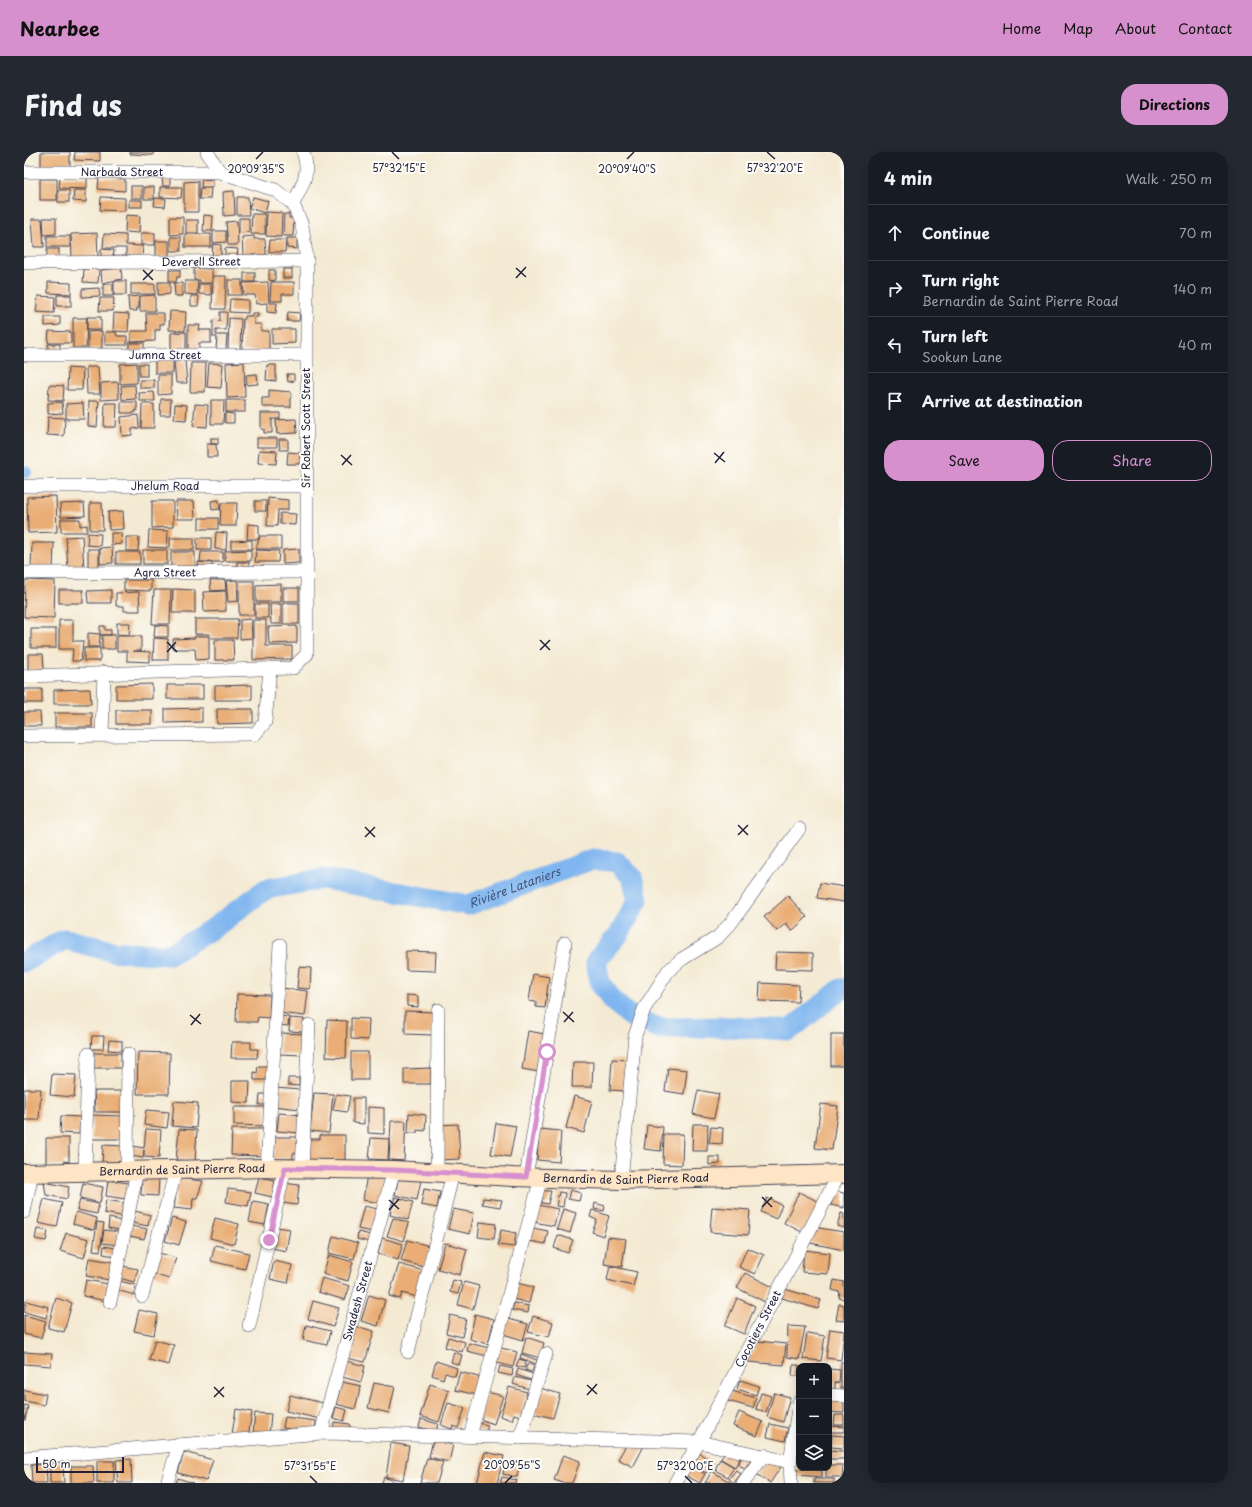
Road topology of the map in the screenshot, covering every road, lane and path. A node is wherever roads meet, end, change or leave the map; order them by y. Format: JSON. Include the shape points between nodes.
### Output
{"nodes":[{"id":1,"x":207,"y":152,"type":"edge"},
{"id":2,"x":303,"y":152,"type":"edge"},
{"id":3,"x":24,"y":172,"type":"edge"},
{"id":4,"x":220,"y":172,"type":"junction"},
{"id":5,"x":293,"y":204,"type":"junction"},
{"id":6,"x":307,"y":261,"type":"junction"},
{"id":7,"x":24,"y":263,"type":"edge"},
{"id":8,"x":24,"y":355,"type":"edge"},
{"id":9,"x":306,"y":355,"type":"junction"},
{"id":10,"x":24,"y":486,"type":"edge"},
{"id":11,"x":306,"y":486,"type":"junction"},
{"id":12,"x":306,"y":572,"type":"junction"},
{"id":13,"x":24,"y":573,"type":"edge"},
{"id":14,"x":270,"y":669,"type":"junction"},
{"id":15,"x":104,"y":672,"type":"junction"},
{"id":16,"x":24,"y":676,"type":"edge"},
{"id":17,"x":24,"y":736,"type":"edge"},
{"id":18,"x":102,"y":736,"type":"junction"},
{"id":19,"x":799,"y":829,"type":"dead end"},
{"id":20,"x":565,"y":943,"type":"dead end"},
{"id":21,"x":280,"y":945,"type":"dead end"},
{"id":22,"x":438,"y":1010,"type":"dead end"},
{"id":23,"x":308,"y":1025,"type":"dead end"},
{"id":24,"x":88,"y":1054,"type":"dead end"},
{"id":25,"x":128,"y":1054,"type":"dead end"},
{"id":26,"x":285,"y":1168,"type":"junction"},
{"id":27,"x":176,"y":1170,"type":"junction"},
{"id":28,"x":394,"y":1170,"type":"junction"},
{"id":29,"x":132,"y":1171,"type":"junction"},
{"id":30,"x":86,"y":1172,"type":"junction"},
{"id":31,"x":28,"y":1173,"type":"edge"},
{"id":32,"x":445,"y":1173,"type":"junction"},
{"id":33,"x":841,"y":1174,"type":"edge"},
{"id":34,"x":533,"y":1177,"type":"junction"},
{"id":35,"x":621,"y":1180,"type":"junction"},
{"id":36,"x":24,"y":1212,"type":"edge"},
{"id":37,"x":142,"y":1296,"type":"dead end"},
{"id":38,"x":110,"y":1302,"type":"dead end"},
{"id":39,"x":249,"y":1326,"type":"dead end"},
{"id":40,"x":408,"y":1352,"type":"dead end"},
{"id":41,"x":546,"y":1354,"type":"dead end"},
{"id":42,"x":832,"y":1396,"type":"edge"},
{"id":43,"x":844,"y":1396,"type":"edge"},
{"id":44,"x":796,"y":1422,"type":"edge"},
{"id":45,"x":321,"y":1433,"type":"junction"},
{"id":46,"x":470,"y":1436,"type":"junction"},
{"id":47,"x":520,"y":1438,"type":"junction"},
{"id":48,"x":699,"y":1442,"type":"junction"},
{"id":49,"x":179,"y":1445,"type":"junction"},
{"id":50,"x":764,"y":1455,"type":"junction"},
{"id":51,"x":24,"y":1458,"type":"edge"},
{"id":52,"x":790,"y":1462,"type":"junction"},
{"id":53,"x":167,"y":1483,"type":"edge"},
{"id":54,"x":675,"y":1483,"type":"edge"},
{"id":55,"x":744,"y":1483,"type":"edge"},
{"id":56,"x":791,"y":1483,"type":"edge"}],
"edges":[{"from":1,"to":4,"type":"street"},
{"from":2,"to":5,"type":"street","via":[[306,158],[306,176]]},
{"from":3,"to":4,"type":"street","name":"Narbada Street"},
{"from":4,"to":5,"type":"street","name":"Narbada Street","via":[[275,190]]},
{"from":5,"to":6,"type":"street","name":"Sir Robert Scott Street","via":[[302,225]]},
{"from":6,"to":7,"type":"street","name":"Deverell Street"},
{"from":6,"to":9,"type":"street","name":"Sir Robert Scott Street"},
{"from":8,"to":9,"type":"street","name":"Jumna Street"},
{"from":9,"to":11,"type":"street","name":"Sir Robert Scott Street"},
{"from":10,"to":11,"type":"street","name":"Jhelum Road"},
{"from":11,"to":12,"type":"street","name":"Sir Robert Scott Street"},
{"from":12,"to":13,"type":"street","name":"Agra Street"},
{"from":12,"to":14,"type":"street","name":"Sir Robert Scott Street","via":[[307,654],[293,668]]},
{"from":14,"to":15,"type":"street"},
{"from":14,"to":18,"type":"street","via":[[264,722],[255,734]]},
{"from":15,"to":16,"type":"street"},
{"from":15,"to":18,"type":"street"},
{"from":17,"to":18,"type":"street"},
{"from":19,"to":35,"type":"street","via":[[731,923],[718,937],[682,959],[668,971],[644,1009],[635,1036]]},
{"from":20,"to":34,"type":"street"},
{"from":21,"to":26,"type":"street"},
{"from":22,"to":32,"type":"street"},
{"from":23,"to":26,"type":"street"},
{"from":24,"to":30,"type":"street"},
{"from":25,"to":29,"type":"street"},
{"from":26,"to":27,"type":"main road","name":"Bernardin de Saint Pierre Road"},
{"from":26,"to":28,"type":"main road","name":"Bernardin de Saint Pierre Road"},
{"from":26,"to":39,"type":"street"},
{"from":27,"to":29,"type":"main road","name":"Bernardin de Saint Pierre Road"},
{"from":27,"to":37,"type":"street"},
{"from":28,"to":32,"type":"main road","name":"Bernardin de Saint Pierre Road"},
{"from":28,"to":45,"type":"street","name":"Swadesh Street"},
{"from":29,"to":30,"type":"main road","name":"Bernardin de Saint Pierre Road"},
{"from":29,"to":38,"type":"street"},
{"from":30,"to":31,"type":"main road","name":"Bernardin de Saint Pierre Road"},
{"from":31,"to":36,"type":"street"},
{"from":32,"to":34,"type":"main road","name":"Bernardin de Saint Pierre Road"},
{"from":32,"to":40,"type":"street"},
{"from":33,"to":35,"type":"main road","name":"Bernardin de Saint Pierre Road"},
{"from":33,"to":48,"type":"street","name":"Cocotiers Street"},
{"from":34,"to":35,"type":"main road","name":"Bernardin de Saint Pierre Road"},
{"from":34,"to":46,"type":"street"},
{"from":41,"to":47,"type":"street"},
{"from":42,"to":43,"type":"street"},
{"from":44,"to":52,"type":"street"},
{"from":45,"to":46,"type":"street"},
{"from":45,"to":49,"type":"street"},
{"from":46,"to":47,"type":"street"},
{"from":47,"to":48,"type":"street"},
{"from":48,"to":50,"type":"street"},
{"from":48,"to":54,"type":"street","name":"Cocotiers Street"},
{"from":49,"to":51,"type":"street"},
{"from":49,"to":53,"type":"street"},
{"from":50,"to":52,"type":"street"},
{"from":50,"to":55,"type":"street"},
{"from":52,"to":56,"type":"street"}]}
